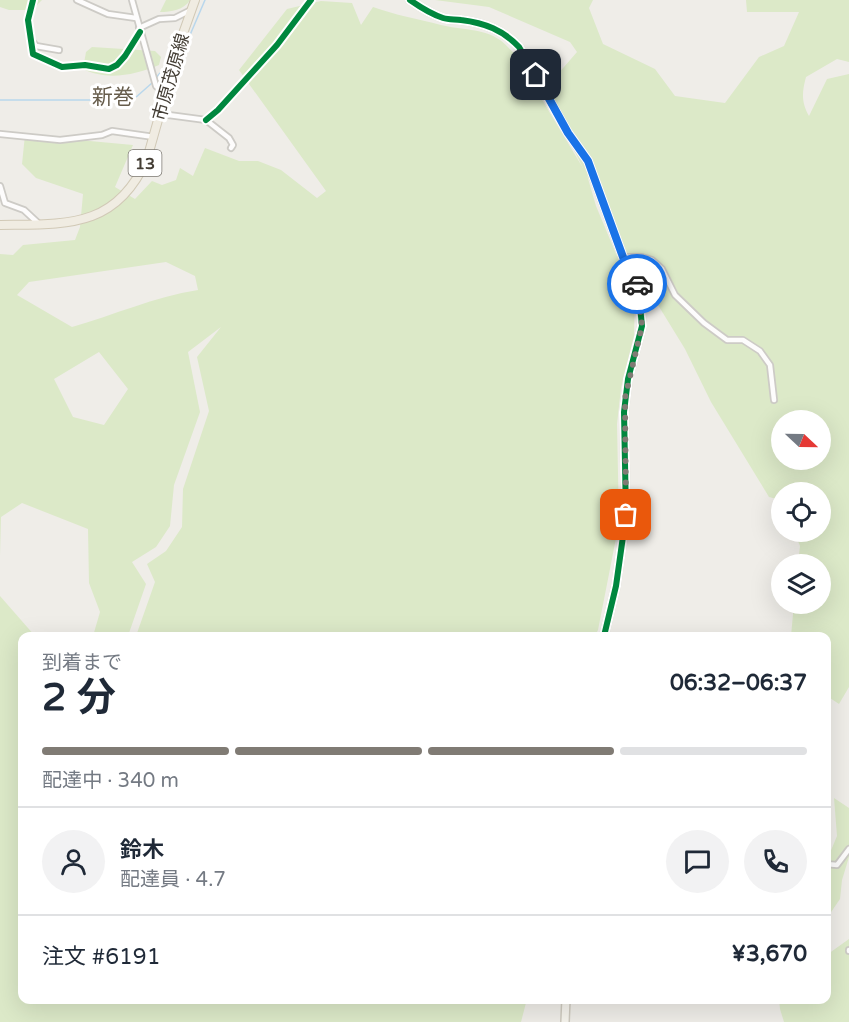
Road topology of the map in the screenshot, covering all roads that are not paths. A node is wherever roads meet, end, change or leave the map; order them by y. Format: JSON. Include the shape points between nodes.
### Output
{"nodes":[{"id":1,"x":33,"y":0,"type":"edge"},
{"id":2,"x":77,"y":0,"type":"edge"},
{"id":3,"x":95,"y":0,"type":"edge"},
{"id":4,"x":132,"y":0,"type":"edge"},
{"id":5,"x":195,"y":0,"type":"edge"},
{"id":6,"x":310,"y":0,"type":"edge"},
{"id":7,"x":410,"y":0,"type":"edge"},
{"id":8,"x":90,"y":6,"type":"junction"},
{"id":9,"x":191,"y":10,"type":"junction"},
{"id":10,"x":136,"y":18,"type":"junction"},
{"id":11,"x":139,"y":30,"type":"junction"},
{"id":12,"x":32,"y":41,"type":"junction"},
{"id":13,"x":59,"y":50,"type":"dead end"},
{"id":14,"x":165,"y":94,"type":"junction"},
{"id":15,"x":161,"y":114,"type":"junction"},
{"id":16,"x":206,"y":120,"type":"junction"},
{"id":17,"x":0,"y":134,"type":"edge"},
{"id":18,"x":155,"y":137,"type":"junction"},
{"id":19,"x":231,"y":148,"type":"dead end"},
{"id":20,"x":0,"y":186,"type":"edge"},
{"id":21,"x":3,"y":204,"type":"edge"},
{"id":22,"x":0,"y":225,"type":"edge"},
{"id":23,"x":39,"y":225,"type":"junction"},
{"id":24,"x":623,"y":257,"type":"junction"},
{"id":25,"x":774,"y":400,"type":"dead end"},
{"id":26,"x":605,"y":632,"type":"edge"},
{"id":27,"x":849,"y":849,"type":"edge"},
{"id":28,"x":831,"y":864,"type":"edge"},
{"id":29,"x":566,"y":1004,"type":"edge"},
{"id":30,"x":565,"y":1022,"type":"edge"}],
"edges":[{"from":1,"to":12,"type":"street","via":[[28,20]]},
{"from":2,"to":8,"type":"street"},
{"from":3,"to":8,"type":"street"},
{"from":4,"to":10,"type":"street"},
{"from":5,"to":9,"type":"main road","name":"市原茂原線","number":"13"},
{"from":6,"to":16,"type":"street","via":[[277,45]]},
{"from":7,"to":24,"type":"street","via":[[445,19],[495,28],[519,47],[588,161]]},
{"from":8,"to":10,"type":"street","via":[[108,14]]},
{"from":9,"to":11,"type":"street","via":[[175,18],[159,19]]},
{"from":9,"to":14,"type":"main road","name":"市原茂原線","number":"13"},
{"from":10,"to":11,"type":"street"},
{"from":11,"to":12,"type":"street","via":[[125,56],[109,69],[56,65],[33,54]]},
{"from":11,"to":14,"type":"street","via":[[156,86]]},
{"from":12,"to":13,"type":"street","via":[[36,46]]},
{"from":14,"to":15,"type":"main road","name":"市原茂原線","number":"13"},
{"from":15,"to":16,"type":"street"},
{"from":15,"to":18,"type":"main road","name":"市原茂原線","number":"13"},
{"from":16,"to":19,"type":"street","via":[[229,138]]},
{"from":17,"to":18,"type":"street","via":[[60,140],[102,135],[112,130]]},
{"from":18,"to":23,"type":"main road","name":"市原茂原線","number":"13","via":[[142,170],[115,204],[84,220]]},
{"from":20,"to":21,"type":"street"},
{"from":21,"to":23,"type":"street","via":[[24,210]]},
{"from":22,"to":23,"type":"main road","name":"市原茂原線","number":"13"},
{"from":24,"to":25,"type":"street","via":[[652,260],[662,269],[675,295],[704,322],[727,340],[742,340],[760,351],[770,365]]},
{"from":24,"to":26,"type":"street","via":[[638,287],[642,326],[625,398],[626,515]]},
{"from":27,"to":28,"type":"street","via":[[837,865]]},
{"from":29,"to":30,"type":"street"}]}
